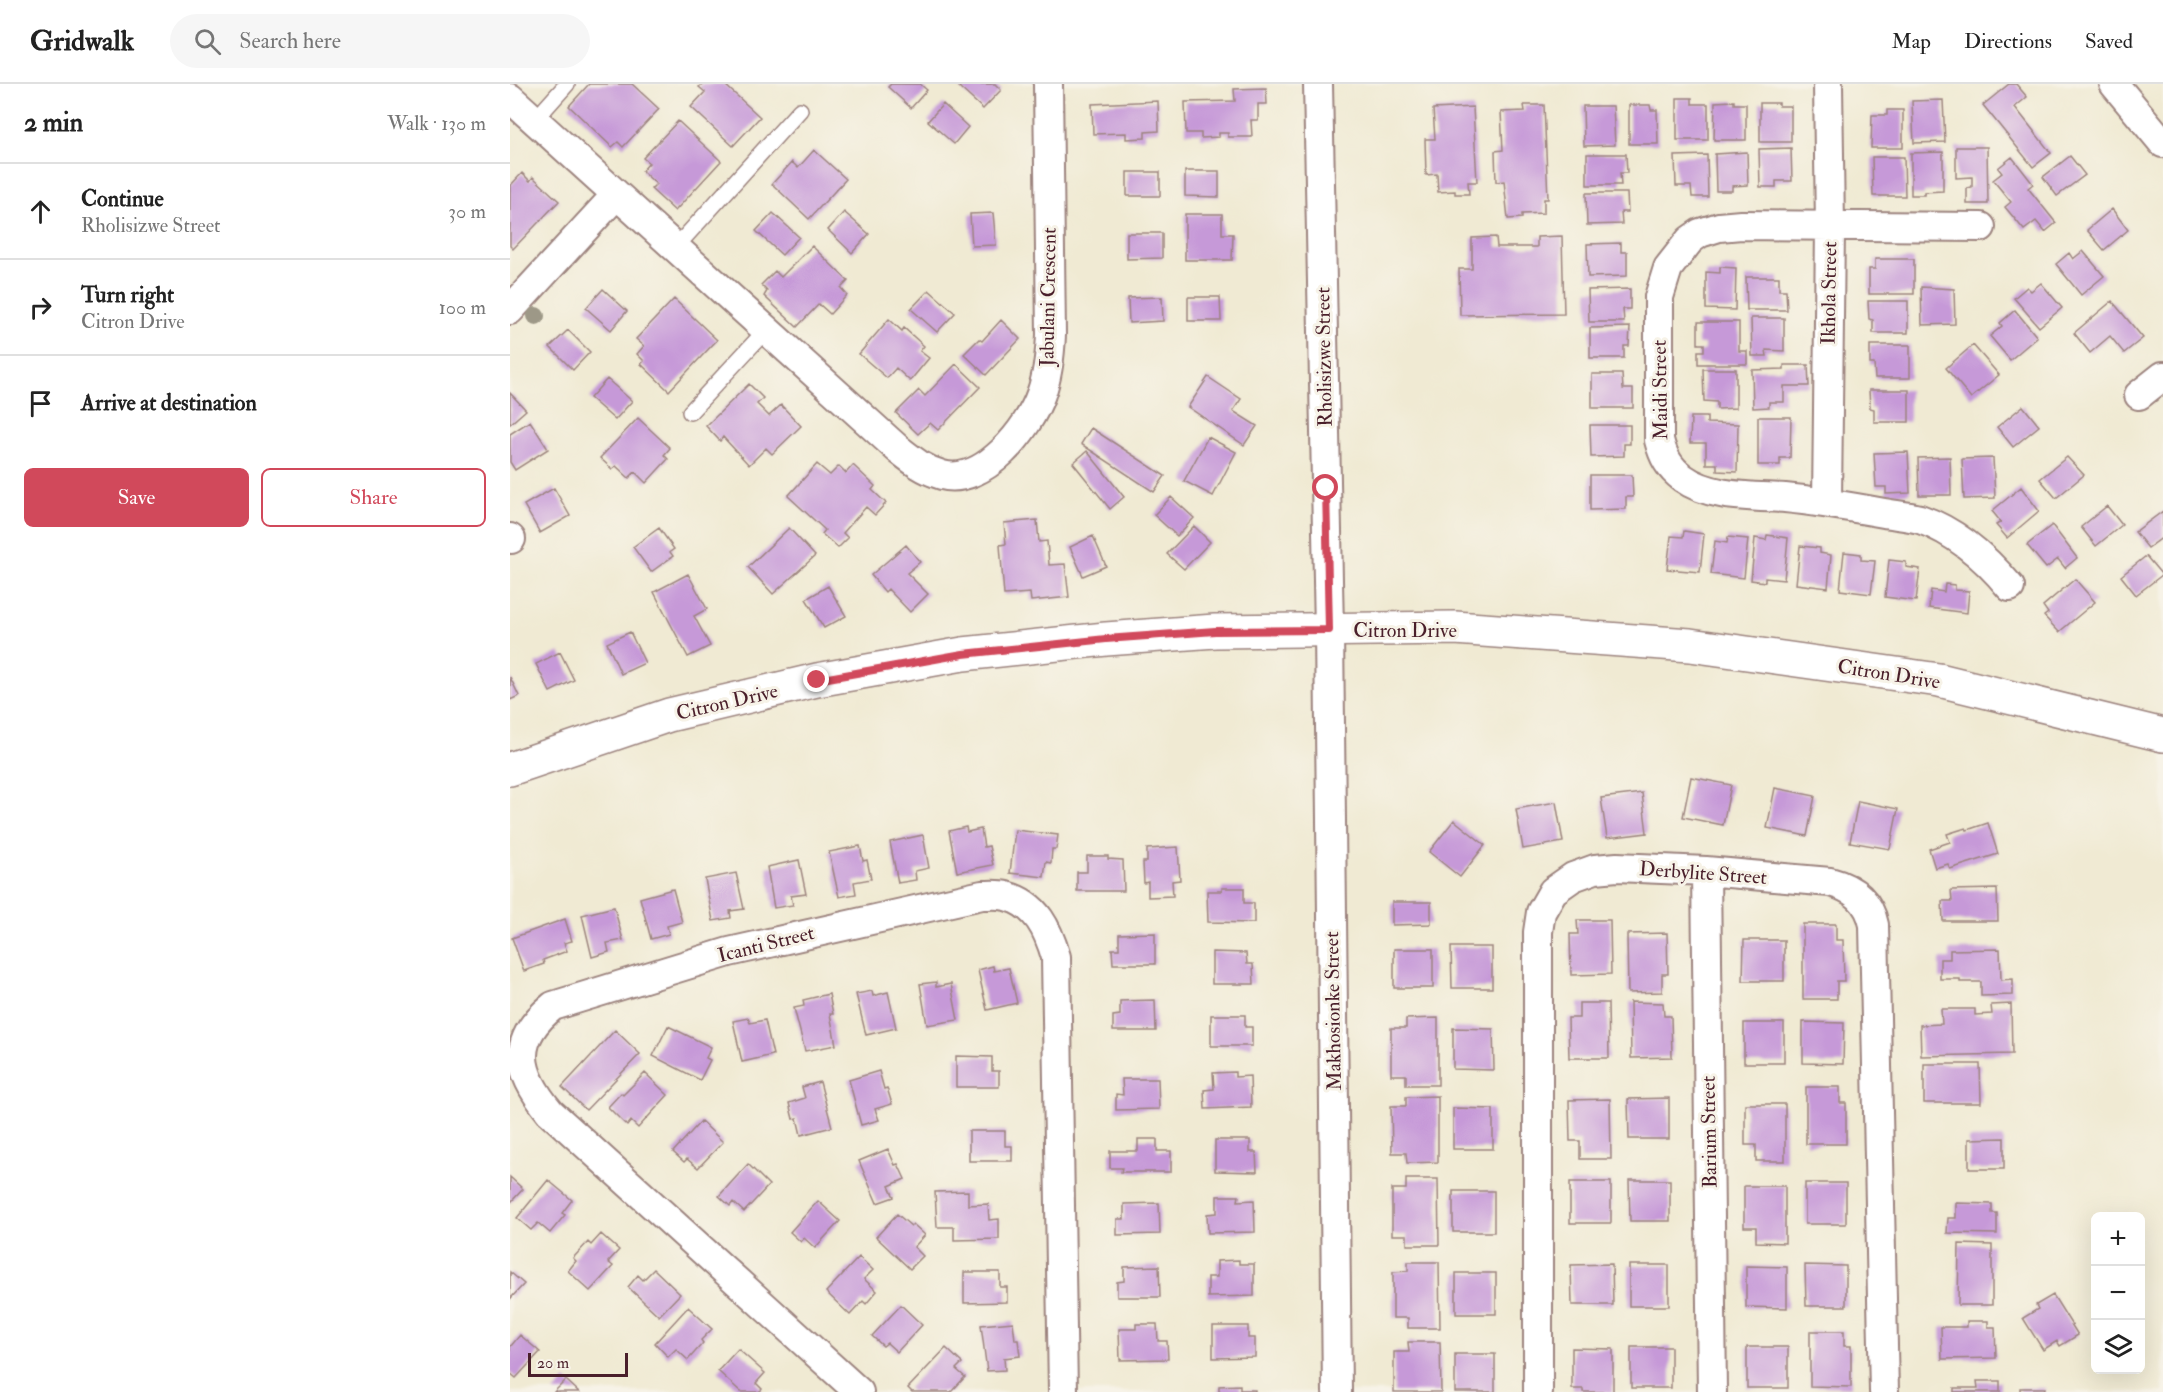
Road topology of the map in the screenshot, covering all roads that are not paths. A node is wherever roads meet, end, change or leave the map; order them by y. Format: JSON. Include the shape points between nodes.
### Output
{"nodes":[{"id":1,"x":567,"y":84,"type":"edge"},
{"id":2,"x":1048,"y":84,"type":"edge"},
{"id":3,"x":1318,"y":84,"type":"edge"},
{"id":4,"x":1827,"y":84,"type":"edge"},
{"id":5,"x":2114,"y":84,"type":"edge"},
{"id":6,"x":510,"y":98,"type":"edge"},
{"id":7,"x":800,"y":110,"type":"dead end"},
{"id":8,"x":534,"y":121,"type":"junction"},
{"id":9,"x":2163,"y":143,"type":"edge"},
{"id":10,"x":616,"y":195,"type":"junction"},
{"id":11,"x":1830,"y":226,"type":"junction"},
{"id":12,"x":1981,"y":227,"type":"dead end"},
{"id":13,"x":675,"y":248,"type":"junction"},
{"id":14,"x":510,"y":310,"type":"edge"},
{"id":15,"x":766,"y":330,"type":"junction"},
{"id":16,"x":2163,"y":376,"type":"edge"},
{"id":17,"x":2139,"y":395,"type":"dead end"},
{"id":18,"x":690,"y":412,"type":"dead end"},
{"id":19,"x":1827,"y":502,"type":"junction"},
{"id":20,"x":2010,"y":587,"type":"dead end"},
{"id":21,"x":1329,"y":630,"type":"junction"},
{"id":22,"x":2163,"y":735,"type":"edge"},
{"id":23,"x":510,"y":769,"type":"edge"},
{"id":24,"x":1706,"y":871,"type":"junction"},
{"id":25,"x":859,"y":1392,"type":"edge"},
{"id":26,"x":1063,"y":1392,"type":"edge"},
{"id":27,"x":1337,"y":1392,"type":"edge"},
{"id":28,"x":1539,"y":1392,"type":"edge"},
{"id":29,"x":1712,"y":1392,"type":"edge"},
{"id":30,"x":1884,"y":1392,"type":"edge"}],
"edges":[{"from":1,"to":8,"type":"lane"},
{"from":2,"to":15,"type":"street","name":"Jabulani Crescent","via":[[1049,366],[1041,396],[1023,427],[988,465],[963,476],[943,475],[919,466]]},
{"from":3,"to":21,"type":"street","name":"Rholisizwe Street"},
{"from":4,"to":11,"type":"street","name":"Ikhola Street"},
{"from":5,"to":9,"type":"street"},
{"from":6,"to":8,"type":"street","name":"Jabulani Crescent"},
{"from":7,"to":13,"type":"lane"},
{"from":8,"to":10,"type":"street","name":"Jabulani Crescent"},
{"from":10,"to":13,"type":"street","name":"Jabulani Crescent"},
{"from":10,"to":14,"type":"street"},
{"from":11,"to":12,"type":"street","name":"Maidi Street"},
{"from":11,"to":19,"type":"street","name":"Ikhola Street"},
{"from":11,"to":19,"type":"street","name":"Maidi Street","via":[[1719,227],[1700,234],[1690,240],[1668,268],[1659,297],[1659,440],[1673,470],[1684,479],[1718,493]]},
{"from":13,"to":15,"type":"street","name":"Jabulani Crescent"},
{"from":15,"to":18,"type":"lane"},
{"from":16,"to":17,"type":"street"},
{"from":19,"to":20,"type":"street","name":"Maidi Street","via":[[1919,519],[1945,530],[1972,548]]},
{"from":21,"to":22,"type":"street","name":"Citron Drive","via":[[1455,628],[1690,645],[1939,680]]},
{"from":21,"to":23,"type":"street","name":"Citron Drive","via":[[1215,631],[963,654],[817,680],[669,716]]},
{"from":21,"to":27,"type":"street","name":"Makhosionke Street"},
{"from":24,"to":28,"type":"street","name":"Derbylite Street","via":[[1595,869],[1573,877],[1553,891],[1541,912]]},
{"from":24,"to":29,"type":"street","name":"Barium Street"},
{"from":24,"to":30,"type":"street","name":"Derbylite Street","via":[[1830,882],[1856,894],[1872,913]]},
{"from":25,"to":26,"type":"street","name":"Icanti Street","via":[[550,1112],[524,1073],[522,1048],[539,1016],[553,1006],[729,952],[982,895],[1006,896],[1031,909],[1049,931],[1056,957]]}]}
